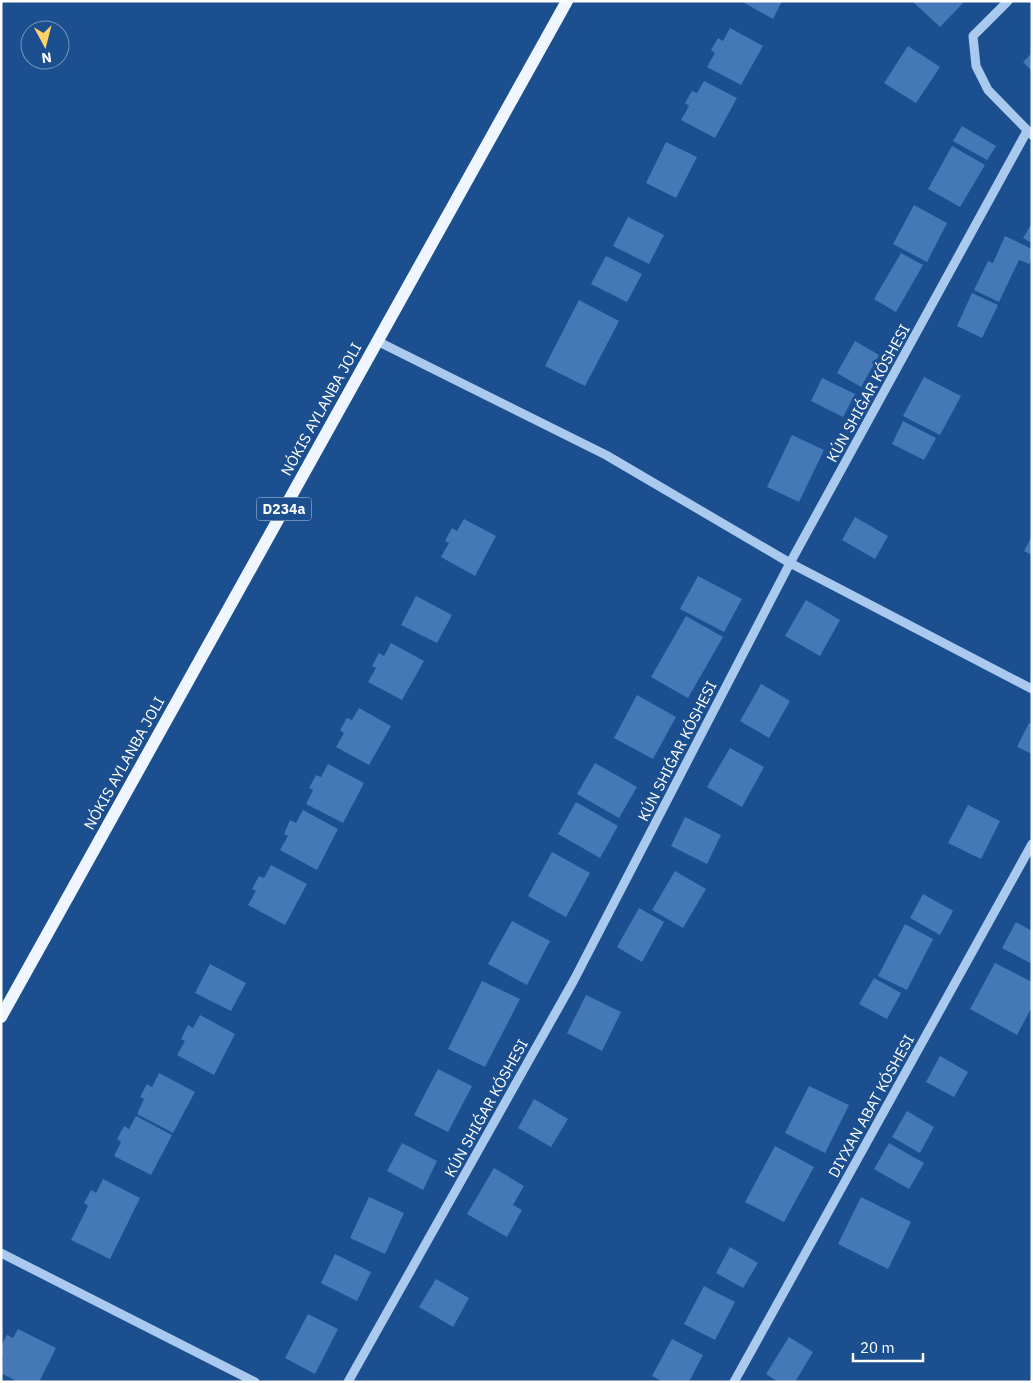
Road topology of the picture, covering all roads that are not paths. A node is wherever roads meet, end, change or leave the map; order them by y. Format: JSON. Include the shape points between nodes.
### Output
{"nodes":[{"id":1,"x":567,"y":1,"type":"edge"},
{"id":2,"x":1008,"y":1,"type":"edge"},
{"id":3,"x":1029,"y":133,"type":"edge"},
{"id":4,"x":378,"y":340,"type":"junction"},
{"id":5,"x":790,"y":563,"type":"junction"},
{"id":6,"x":1032,"y":689,"type":"edge"},
{"id":7,"x":1032,"y":844,"type":"edge"},
{"id":8,"x":1,"y":1017,"type":"edge"},
{"id":9,"x":1,"y":1253,"type":"edge"},
{"id":10,"x":255,"y":1382,"type":"edge"},
{"id":11,"x":348,"y":1382,"type":"edge"},
{"id":12,"x":734,"y":1382,"type":"edge"}],
"edges":[{"from":1,"to":4,"type":"main road","number":"D234a"},
{"from":2,"to":3,"type":"street","via":[[973,36],[976,66],[988,90]]},
{"from":3,"to":5,"type":"street"},
{"from":4,"to":5,"type":"street","via":[[606,455]]},
{"from":4,"to":8,"type":"main road","number":"D234a"},
{"from":5,"to":6,"type":"street"},
{"from":5,"to":11,"type":"street","via":[[574,980]]},
{"from":7,"to":12,"type":"street","name":"DIYXAN ABAT KÓSHESI"},
{"from":9,"to":10,"type":"street"}]}
